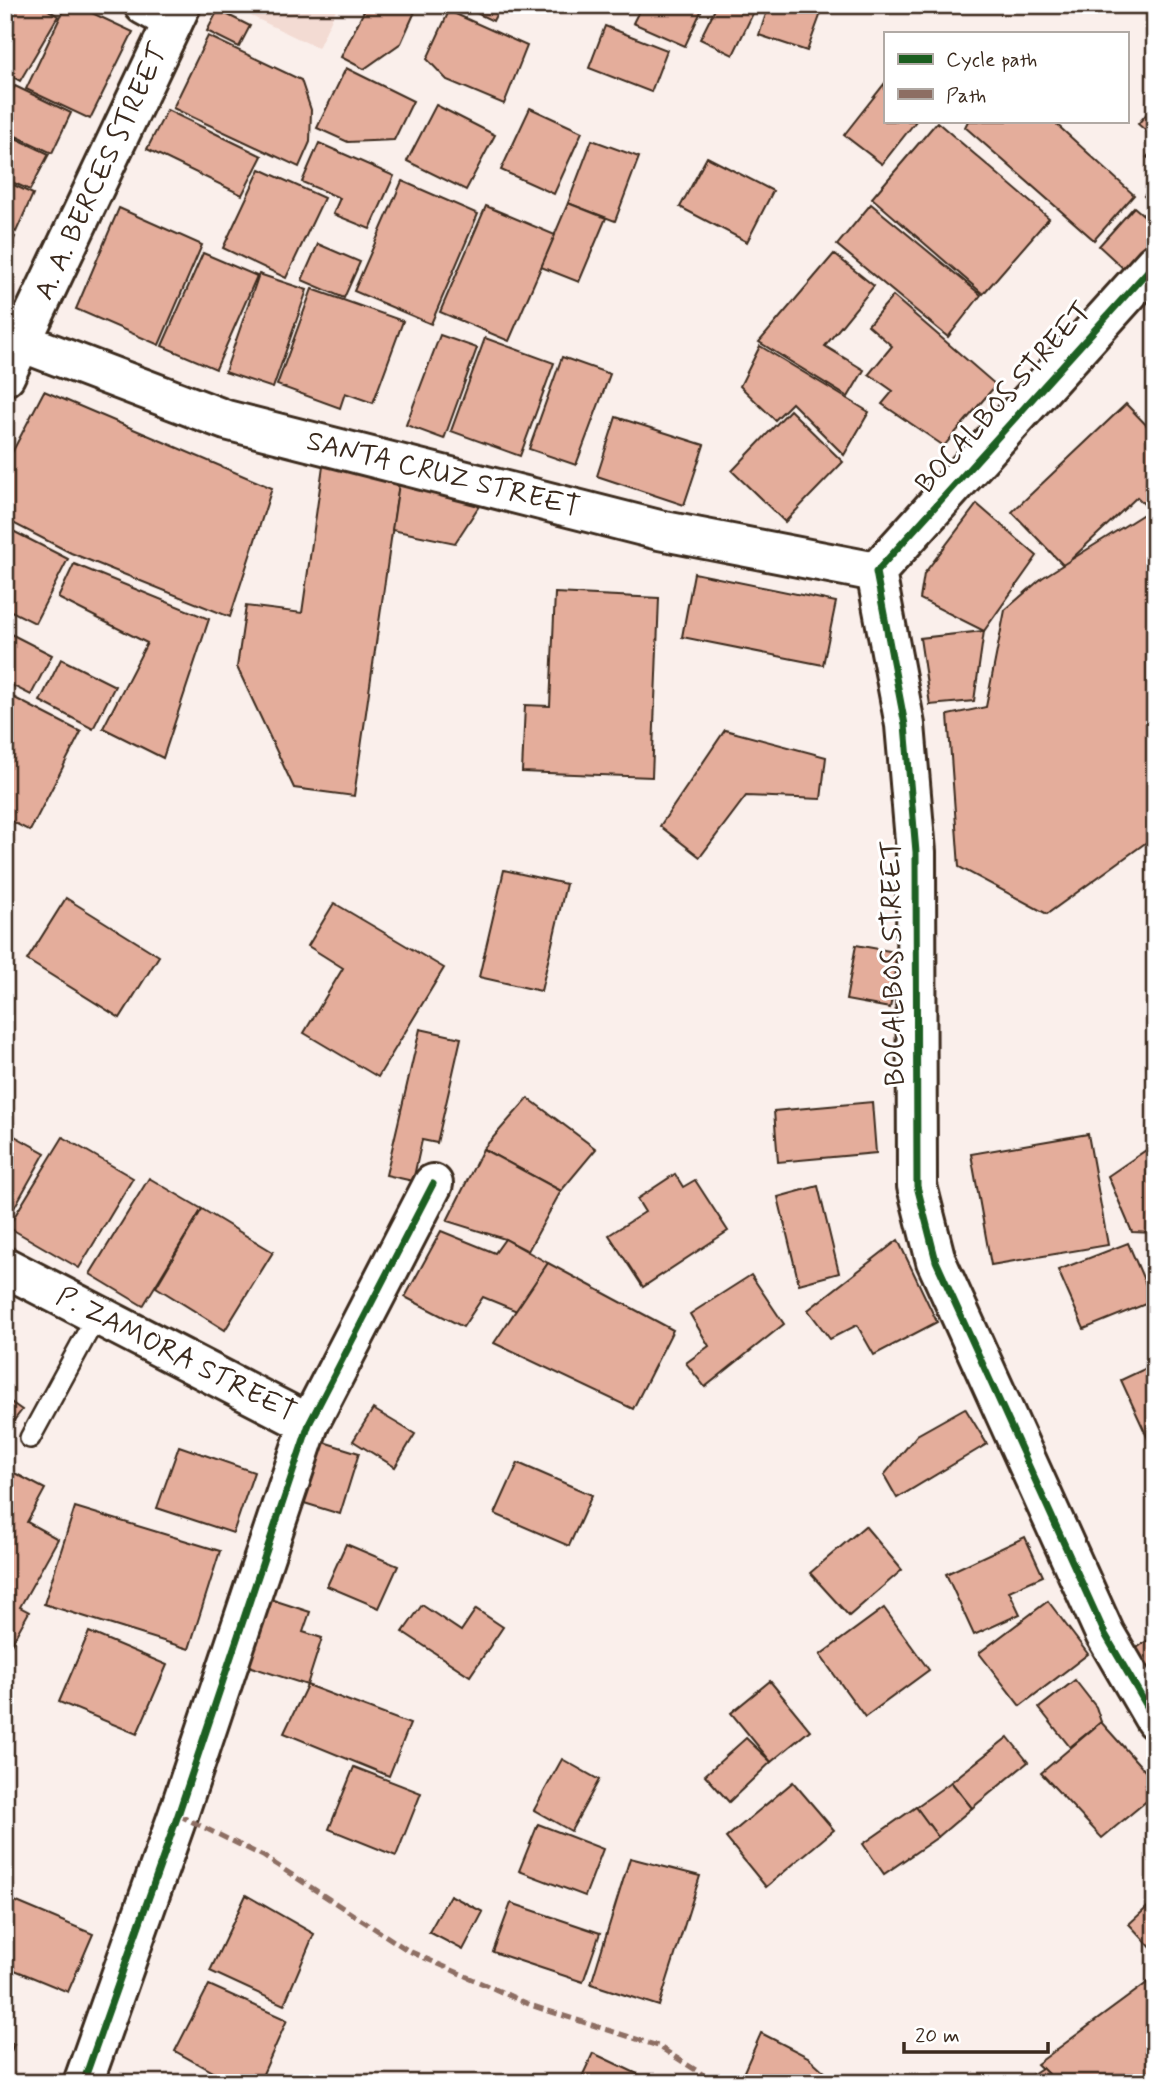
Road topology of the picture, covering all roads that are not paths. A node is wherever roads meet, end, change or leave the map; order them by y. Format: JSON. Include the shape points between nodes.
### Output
{"nodes":[{"id":1,"x":166,"y":11,"type":"edge"},
{"id":2,"x":1155,"y":262,"type":"edge"},
{"id":3,"x":21,"y":342,"type":"junction"},
{"id":4,"x":5,"y":376,"type":"edge"},
{"id":5,"x":876,"y":572,"type":"junction"},
{"id":6,"x":433,"y":1184,"type":"dead end"},
{"id":7,"x":5,"y":1267,"type":"edge"},
{"id":8,"x":97,"y":1315,"type":"junction"},
{"id":9,"x":309,"y":1424,"type":"junction"},
{"id":10,"x":30,"y":1438,"type":"dead end"},
{"id":11,"x":1155,"y":1720,"type":"edge"},
{"id":12,"x":83,"y":2083,"type":"edge"}],
"edges":[{"from":1,"to":3,"type":"street","name":"A. A. BERCES STREET"},
{"from":2,"to":5,"type":"street","name":"BOCALBOS STREET"},
{"from":3,"to":4,"type":"street","name":"A. A. BERCES STREET"},
{"from":3,"to":5,"type":"street","name":"SANTA CRUZ STREET","via":[[226,420],[659,530]]},
{"from":5,"to":11,"type":"street","name":"BOCALBOS STREET","via":[[905,725],[916,852],[917,1186],[936,1261],[1105,1634]]},
{"from":6,"to":9,"type":"street"},
{"from":7,"to":8,"type":"street","name":"P. ZAMORA STREET"},
{"from":8,"to":9,"type":"street","name":"P. ZAMORA STREET"},
{"from":8,"to":10,"type":"lane"},
{"from":9,"to":12,"type":"street"}]}
